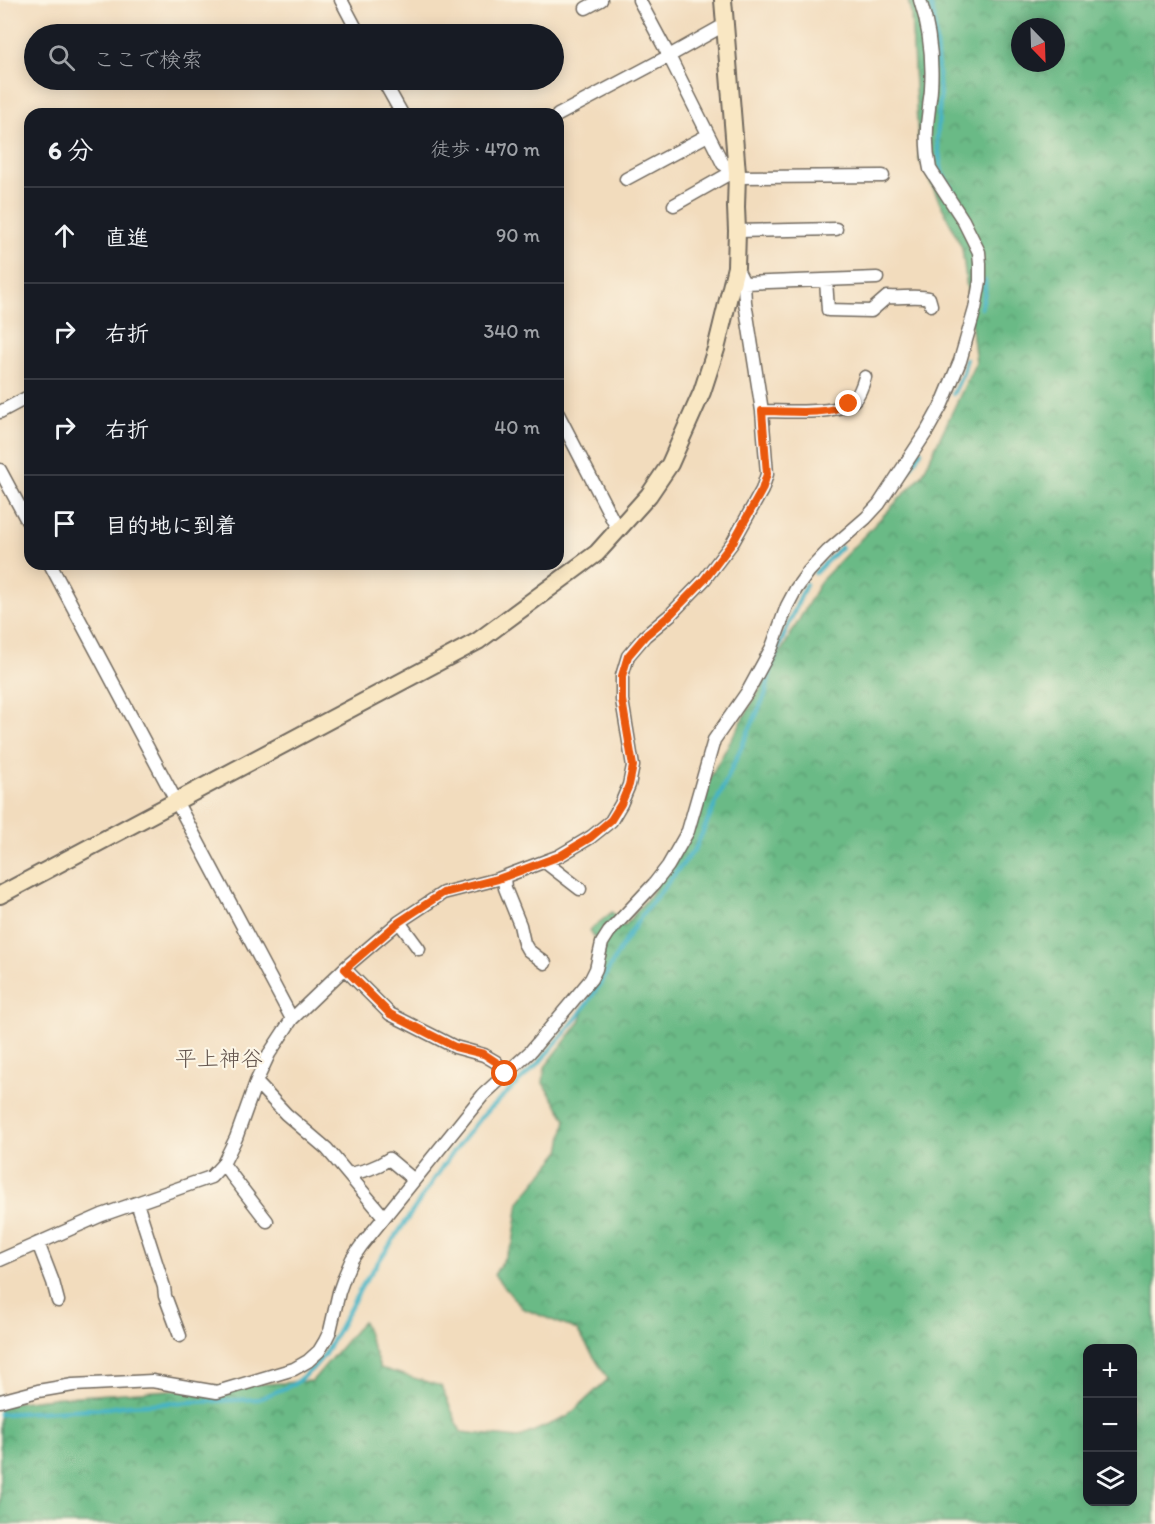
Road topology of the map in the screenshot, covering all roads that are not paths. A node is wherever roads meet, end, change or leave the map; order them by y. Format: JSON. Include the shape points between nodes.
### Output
{"nodes":[{"id":1,"x":341,"y":0,"type":"edge"},
{"id":2,"x":601,"y":0,"type":"edge"},
{"id":3,"x":639,"y":0,"type":"edge"},
{"id":4,"x":723,"y":0,"type":"edge"},
{"id":5,"x":920,"y":0,"type":"edge"},
{"id":6,"x":586,"y":8,"type":"dead end"},
{"id":7,"x":354,"y":24,"type":"edge"},
{"id":8,"x":726,"y":24,"type":"junction"},
{"id":9,"x":669,"y":56,"type":"junction"},
{"id":10,"x":389,"y":90,"type":"edge"},
{"id":11,"x":399,"y":108,"type":"edge"},
{"id":12,"x":564,"y":113,"type":"edge"},
{"id":13,"x":708,"y":135,"type":"junction"},
{"id":14,"x":736,"y":174,"type":"junction"},
{"id":15,"x":883,"y":176,"type":"dead end"},
{"id":16,"x":626,"y":179,"type":"dead end"},
{"id":17,"x":674,"y":205,"type":"dead end"},
{"id":18,"x":836,"y":229,"type":"dead end"},
{"id":19,"x":737,"y":231,"type":"junction"},
{"id":20,"x":736,"y":267,"type":"junction"},
{"id":21,"x":876,"y":278,"type":"dead end"},
{"id":22,"x":826,"y":280,"type":"junction"},
{"id":23,"x":744,"y":283,"type":"junction"},
{"id":24,"x":931,"y":305,"type":"dead end"},
{"id":25,"x":865,"y":377,"type":"dead end"},
{"id":26,"x":24,"y":399,"type":"edge"},
{"id":27,"x":762,"y":411,"type":"junction"},
{"id":28,"x":0,"y":412,"type":"edge"},
{"id":29,"x":564,"y":426,"type":"edge"},
{"id":30,"x":0,"y":470,"type":"edge"},
{"id":31,"x":24,"y":515,"type":"edge"},
{"id":32,"x":618,"y":530,"type":"junction"},
{"id":33,"x":53,"y":570,"type":"edge"},
{"id":34,"x":176,"y":801,"type":"junction"},
{"id":35,"x":545,"y":862,"type":"junction"},
{"id":36,"x":504,"y":877,"type":"junction"},
{"id":37,"x":580,"y":889,"type":"dead end"},
{"id":38,"x":0,"y":895,"type":"edge"},
{"id":39,"x":399,"y":922,"type":"junction"},
{"id":40,"x":419,"y":949,"type":"dead end"},
{"id":41,"x":545,"y":963,"type":"dead end"},
{"id":42,"x":345,"y":969,"type":"junction"},
{"id":43,"x":292,"y":1018,"type":"junction"},
{"id":44,"x":505,"y":1074,"type":"junction"},
{"id":45,"x":256,"y":1082,"type":"junction"},
{"id":46,"x":223,"y":1164,"type":"junction"},
{"id":47,"x":349,"y":1174,"type":"junction"},
{"id":48,"x":414,"y":1180,"type":"junction"},
{"id":49,"x":136,"y":1203,"type":"junction"},
{"id":50,"x":384,"y":1216,"type":"junction"},
{"id":51,"x":267,"y":1221,"type":"dead end"},
{"id":52,"x":38,"y":1243,"type":"junction"},
{"id":53,"x":0,"y":1260,"type":"edge"},
{"id":54,"x":58,"y":1301,"type":"dead end"},
{"id":55,"x":180,"y":1336,"type":"dead end"},
{"id":56,"x":0,"y":1401,"type":"edge"}],
"edges":[{"from":1,"to":7,"type":"street"},
{"from":2,"to":6,"type":"street"},
{"from":3,"to":9,"type":"street"},
{"from":4,"to":8,"type":"street"},
{"from":5,"to":44,"type":"street","via":[[931,48],[927,124],[930,169],[979,252],[975,309],[960,361],[942,404],[879,504],[828,551],[796,588],[768,655],[714,740],[688,831],[668,866],[609,932],[591,979],[530,1052]]},
{"from":8,"to":9,"type":"street"},
{"from":8,"to":14,"type":"street"},
{"from":9,"to":12,"type":"street"},
{"from":9,"to":13,"type":"street"},
{"from":10,"to":11,"type":"street"},
{"from":13,"to":14,"type":"street","via":[[723,164]]},
{"from":13,"to":16,"type":"street"},
{"from":14,"to":15,"type":"street"},
{"from":14,"to":17,"type":"street"},
{"from":14,"to":19,"type":"street"},
{"from":18,"to":19,"type":"street"},
{"from":19,"to":20,"type":"street"},
{"from":20,"to":23,"type":"street"},
{"from":20,"to":32,"type":"street","via":[[716,349],[688,425],[670,464]]},
{"from":21,"to":22,"type":"street"},
{"from":22,"to":23,"type":"street"},
{"from":22,"to":24,"type":"street","via":[[828,310],[871,311],[887,297],[926,296]]},
{"from":23,"to":27,"type":"street"},
{"from":25,"to":27,"type":"street","via":[[855,399],[842,407]]},
{"from":26,"to":28,"type":"street"},
{"from":27,"to":35,"type":"street","via":[[767,474],[762,490],[733,542],[704,580],[628,656],[622,676],[622,700],[633,766],[621,804],[611,820],[591,837]]},
{"from":29,"to":32,"type":"street"},
{"from":30,"to":31,"type":"street"},
{"from":32,"to":34,"type":"street","via":[[597,553],[478,640]]},
{"from":33,"to":34,"type":"street"},
{"from":34,"to":38,"type":"street"},
{"from":34,"to":43,"type":"street"},
{"from":35,"to":36,"type":"street"},
{"from":35,"to":37,"type":"street"},
{"from":36,"to":39,"type":"street","via":[[443,893]]},
{"from":36,"to":41,"type":"street","via":[[524,943]]},
{"from":39,"to":40,"type":"street"},
{"from":39,"to":42,"type":"street"},
{"from":42,"to":43,"type":"street"},
{"from":42,"to":44,"type":"street","via":[[390,1014],[455,1047],[484,1054]]},
{"from":43,"to":45,"type":"street"},
{"from":44,"to":48,"type":"street","via":[[483,1095]]},
{"from":45,"to":46,"type":"street"},
{"from":45,"to":47,"type":"street"},
{"from":46,"to":49,"type":"street","via":[[211,1177]]},
{"from":46,"to":51,"type":"street"},
{"from":47,"to":48,"type":"street","via":[[368,1171],[389,1159]]},
{"from":47,"to":50,"type":"street"},
{"from":48,"to":50,"type":"street"},
{"from":49,"to":52,"type":"street"},
{"from":49,"to":55,"type":"street"},
{"from":50,"to":56,"type":"street","via":[[352,1259],[325,1341],[319,1351],[294,1369],[217,1392],[152,1381],[100,1383],[38,1391]]},
{"from":52,"to":53,"type":"street"},
{"from":52,"to":54,"type":"street"}]}
